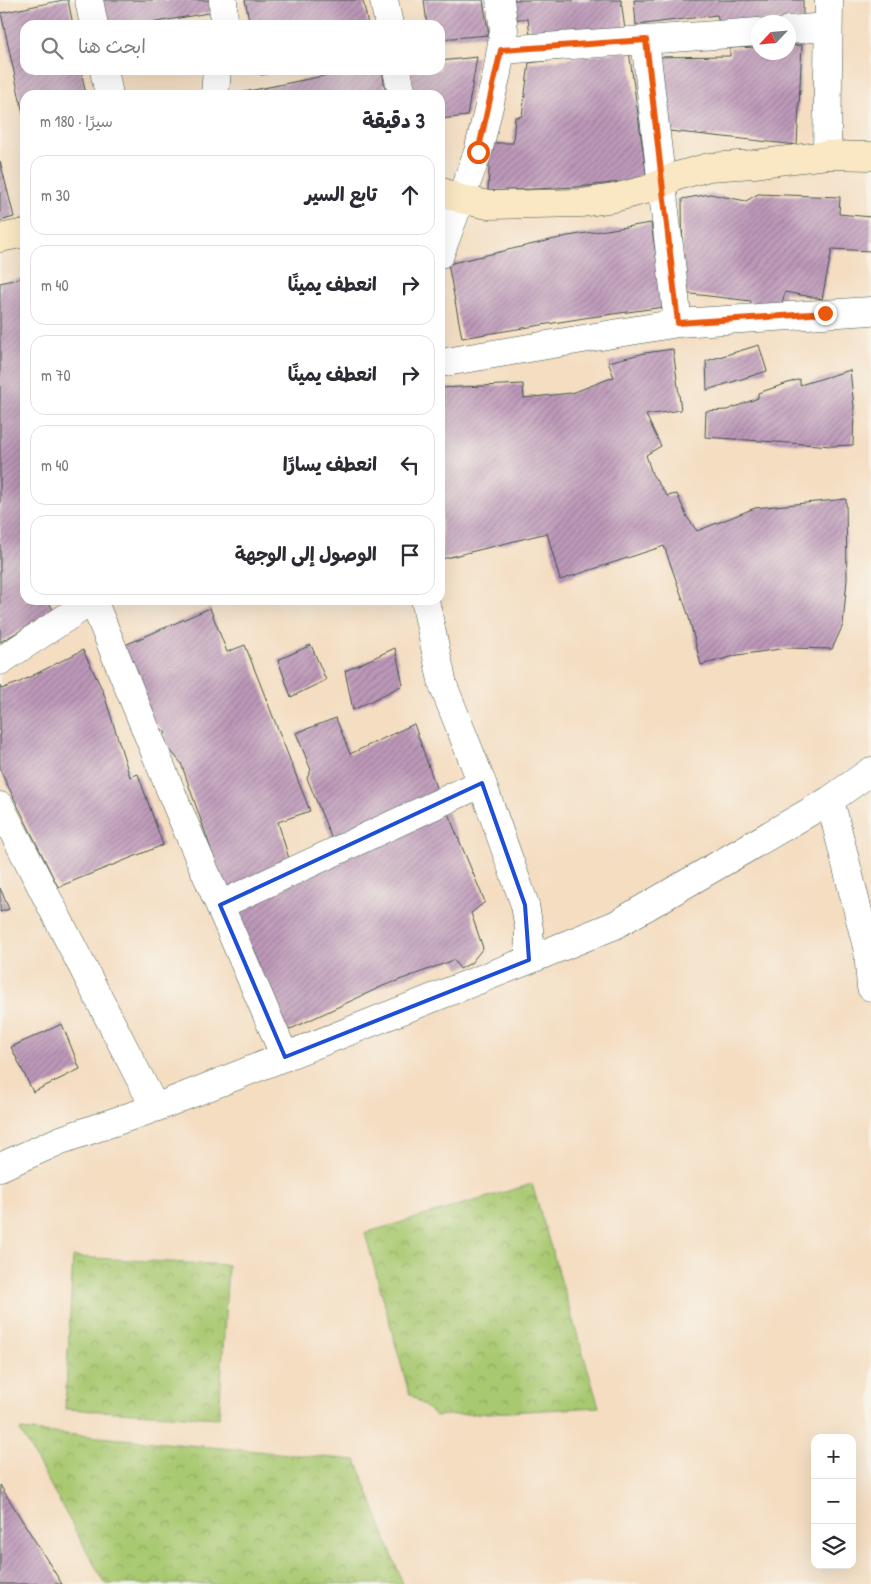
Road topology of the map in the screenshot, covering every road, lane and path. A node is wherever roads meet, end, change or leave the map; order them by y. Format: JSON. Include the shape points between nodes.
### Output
{"nodes":[{"id":1,"x":89,"y":0,"type":"edge"},
{"id":2,"x":223,"y":0,"type":"edge"},
{"id":3,"x":384,"y":0,"type":"edge"},
{"id":4,"x":500,"y":0,"type":"edge"},
{"id":5,"x":829,"y":0,"type":"edge"},
{"id":6,"x":93,"y":20,"type":"edge"},
{"id":7,"x":224,"y":20,"type":"edge"},
{"id":8,"x":388,"y":20,"type":"edge"},
{"id":9,"x":828,"y":27,"type":"junction"},
{"id":10,"x":796,"y":29,"type":"edge"},
{"id":11,"x":751,"y":32,"type":"edge"},
{"id":12,"x":646,"y":40,"type":"junction"},
{"id":13,"x":501,"y":50,"type":"junction"},
{"id":14,"x":105,"y":75,"type":"edge"},
{"id":15,"x":217,"y":75,"type":"edge"},
{"id":16,"x":398,"y":75,"type":"edge"},
{"id":17,"x":108,"y":90,"type":"edge"},
{"id":18,"x":216,"y":90,"type":"edge"},
{"id":19,"x":401,"y":90,"type":"edge"},
{"id":20,"x":827,"y":155,"type":"junction"},
{"id":21,"x":871,"y":156,"type":"edge"},
{"id":22,"x":662,"y":183,"type":"junction"},
{"id":23,"x":451,"y":195,"type":"edge"},
{"id":24,"x":445,"y":227,"type":"edge"},
{"id":25,"x":20,"y":234,"type":"edge"},
{"id":26,"x":0,"y":238,"type":"edge"},
{"id":27,"x":871,"y":311,"type":"edge"},
{"id":28,"x":678,"y":323,"type":"junction"},
{"id":29,"x":445,"y":362,"type":"edge"},
{"id":30,"x":85,"y":605,"type":"edge"},
{"id":31,"x":95,"y":605,"type":"edge"},
{"id":32,"x":426,"y":605,"type":"edge"},
{"id":33,"x":0,"y":661,"type":"edge"},
{"id":34,"x":871,"y":771,"type":"edge"},
{"id":35,"x":482,"y":783,"type":"junction"},
{"id":36,"x":830,"y":800,"type":"junction"},
{"id":37,"x":0,"y":806,"type":"edge"},
{"id":38,"x":220,"y":905,"type":"junction"},
{"id":39,"x":529,"y":960,"type":"junction"},
{"id":40,"x":871,"y":987,"type":"edge"},
{"id":41,"x":285,"y":1057,"type":"junction"},
{"id":42,"x":155,"y":1108,"type":"junction"},
{"id":43,"x":0,"y":1167,"type":"edge"}],
"edges":[{"from":1,"to":6,"type":"street"},
{"from":2,"to":7,"type":"street"},
{"from":3,"to":8,"type":"street"},
{"from":4,"to":13,"type":"street","via":[[504,30]]},
{"from":5,"to":9,"type":"street"},
{"from":9,"to":10,"type":"street"},
{"from":9,"to":20,"type":"street"},
{"from":11,"to":12,"type":"street"},
{"from":12,"to":13,"type":"street"},
{"from":12,"to":22,"type":"street"},
{"from":13,"to":23,"type":"street","via":[[478,152]]},
{"from":14,"to":17,"type":"street"},
{"from":15,"to":18,"type":"street"},
{"from":16,"to":19,"type":"street"},
{"from":20,"to":21,"type":"street"},
{"from":20,"to":22,"type":"street","via":[[709,167]]},
{"from":22,"to":23,"type":"street","via":[[614,198],[582,203],[488,205]]},
{"from":22,"to":28,"type":"street"},
{"from":23,"to":24,"type":"street"},
{"from":25,"to":26,"type":"street"},
{"from":27,"to":28,"type":"street"},
{"from":28,"to":29,"type":"street"},
{"from":30,"to":33,"type":"street"},
{"from":31,"to":38,"type":"street"},
{"from":32,"to":35,"type":"street","via":[[443,685]]},
{"from":34,"to":36,"type":"street"},
{"from":35,"to":38,"type":"street"},
{"from":35,"to":39,"type":"street","via":[[525,905]]},
{"from":36,"to":39,"type":"street","via":[[615,925]]},
{"from":36,"to":40,"type":"street","via":[[868,951]]},
{"from":37,"to":42,"type":"street"},
{"from":38,"to":41,"type":"street"},
{"from":39,"to":41,"type":"street"},
{"from":41,"to":42,"type":"street"},
{"from":42,"to":43,"type":"street","via":[[61,1140]]}]}
